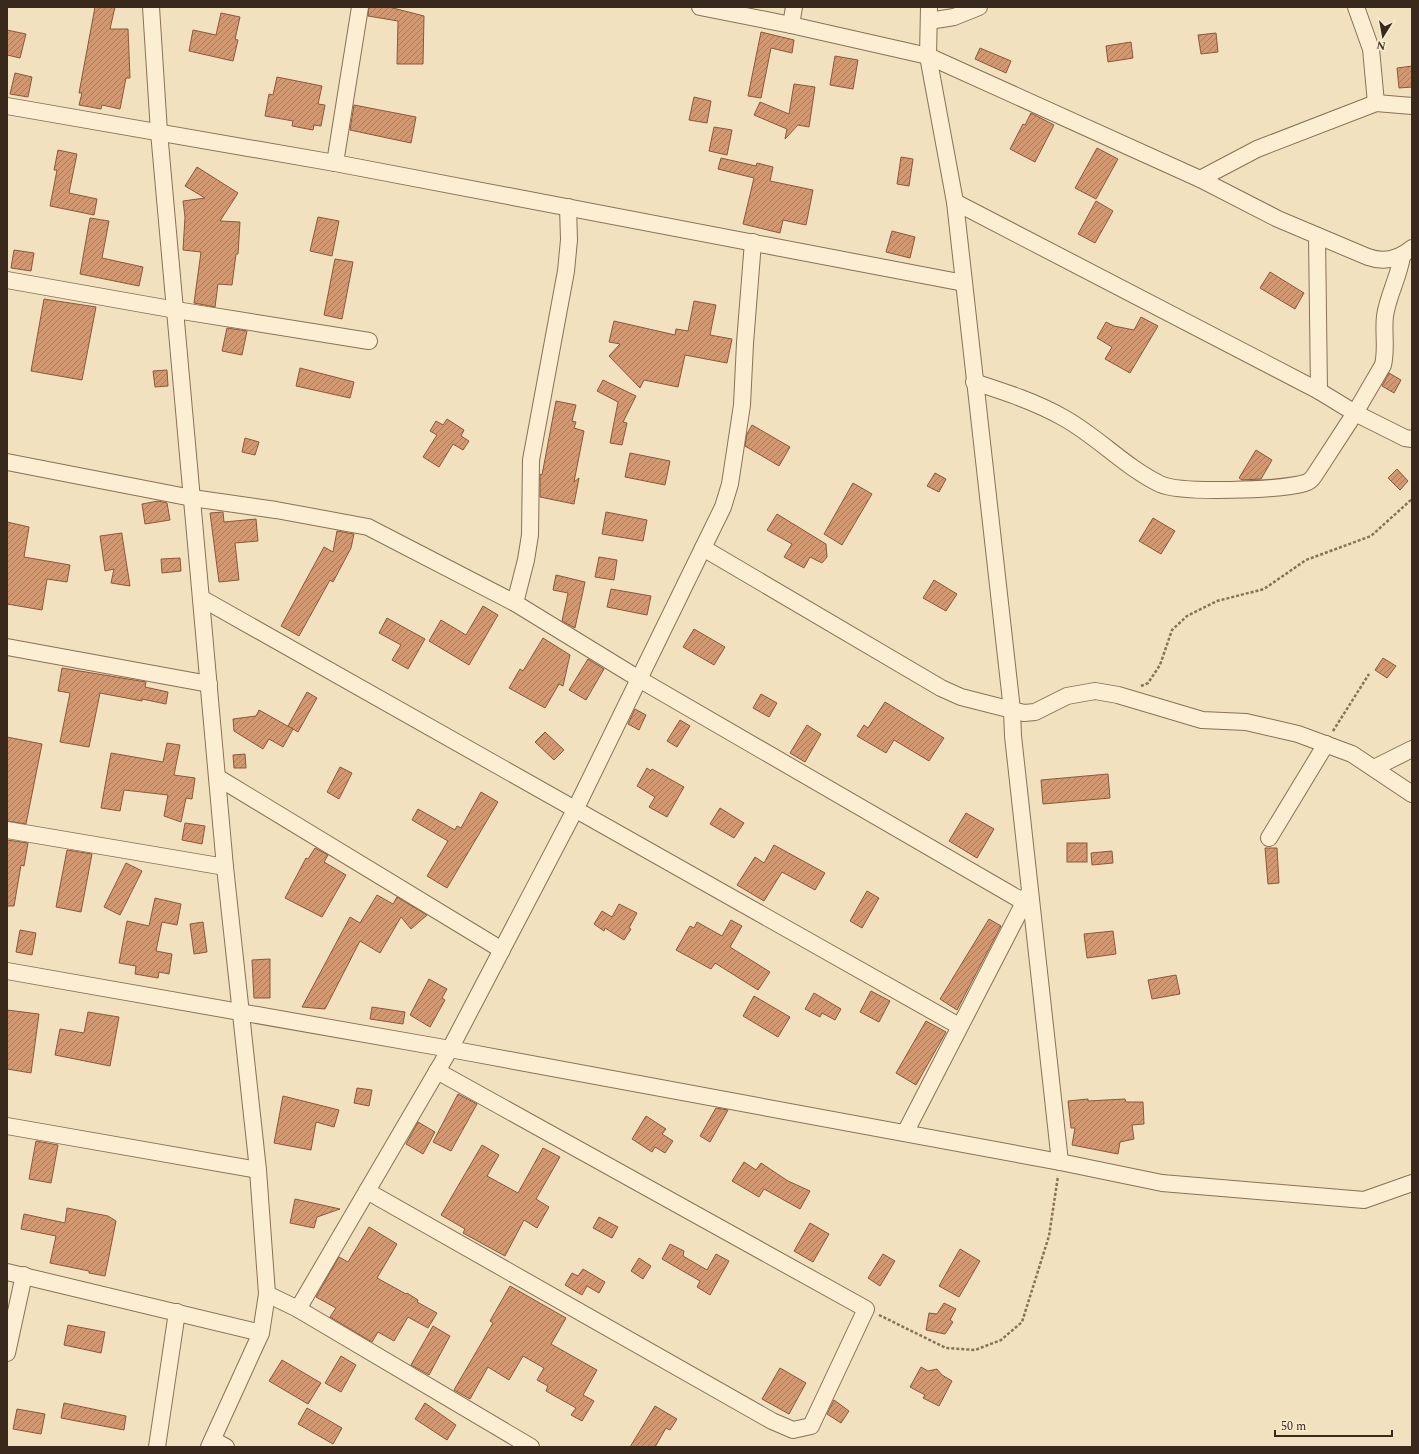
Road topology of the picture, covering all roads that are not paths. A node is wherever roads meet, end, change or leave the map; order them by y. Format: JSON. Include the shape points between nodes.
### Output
{"nodes":[{"id":1,"x":151,"y":7,"type":"edge"},
{"id":2,"x":360,"y":7,"type":"edge"},
{"id":3,"x":700,"y":7,"type":"edge"},
{"id":4,"x":794,"y":7,"type":"edge"},
{"id":5,"x":979,"y":7,"type":"edge"},
{"id":6,"x":1356,"y":7,"type":"edge"},
{"id":7,"x":929,"y":14,"type":"edge"},
{"id":8,"x":791,"y":25,"type":"junction"},
{"id":9,"x":928,"y":56,"type":"junction"},
{"id":10,"x":1376,"y":103,"type":"junction"},
{"id":11,"x":7,"y":106,"type":"edge"},
{"id":12,"x":1412,"y":106,"type":"edge"},
{"id":13,"x":159,"y":132,"type":"junction"},
{"id":14,"x":335,"y":163,"type":"junction"},
{"id":15,"x":1200,"y":179,"type":"junction"},
{"id":16,"x":955,"y":202,"type":"junction"},
{"id":17,"x":568,"y":208,"type":"junction"},
{"id":18,"x":1317,"y":236,"type":"junction"},
{"id":19,"x":753,"y":242,"type":"junction"},
{"id":20,"x":1407,"y":252,"type":"edge"},
{"id":21,"x":7,"y":280,"type":"edge"},
{"id":22,"x":964,"y":283,"type":"junction"},
{"id":23,"x":176,"y":310,"type":"junction"},
{"id":24,"x":369,"y":341,"type":"dead end"},
{"id":25,"x":974,"y":382,"type":"junction"},
{"id":26,"x":1319,"y":391,"type":"junction"},
{"id":27,"x":1355,"y":412,"type":"junction"},
{"id":28,"x":1412,"y":439,"type":"edge"},
{"id":29,"x":7,"y":462,"type":"edge"},
{"id":30,"x":192,"y":498,"type":"junction"},
{"id":31,"x":703,"y":548,"type":"junction"},
{"id":32,"x":201,"y":598,"type":"junction"},
{"id":33,"x":516,"y":603,"type":"junction"},
{"id":34,"x":7,"y":647,"type":"edge"},
{"id":35,"x":639,"y":679,"type":"junction"},
{"id":36,"x":208,"y":684,"type":"junction"},
{"id":37,"x":1012,"y":710,"type":"junction"},
{"id":38,"x":1326,"y":744,"type":"junction"},
{"id":39,"x":1412,"y":749,"type":"edge"},
{"id":40,"x":1374,"y":768,"type":"junction"},
{"id":41,"x":217,"y":777,"type":"junction"},
{"id":42,"x":1412,"y":794,"type":"edge"},
{"id":43,"x":576,"y":808,"type":"junction"},
{"id":44,"x":7,"y":830,"type":"edge"},
{"id":45,"x":1269,"y":838,"type":"dead end"},
{"id":46,"x":225,"y":867,"type":"junction"},
{"id":47,"x":1027,"y":896,"type":"junction"},
{"id":48,"x":502,"y":950,"type":"junction"},
{"id":49,"x":7,"y":971,"type":"edge"},
{"id":50,"x":242,"y":1013,"type":"junction"},
{"id":51,"x":959,"y":1026,"type":"junction"},
{"id":52,"x":450,"y":1049,"type":"junction"},
{"id":53,"x":437,"y":1071,"type":"junction"},
{"id":54,"x":7,"y":1126,"type":"edge"},
{"id":55,"x":904,"y":1133,"type":"junction"},
{"id":56,"x":1060,"y":1162,"type":"junction"},
{"id":57,"x":258,"y":1170,"type":"junction"},
{"id":58,"x":1412,"y":1183,"type":"edge"},
{"id":59,"x":367,"y":1191,"type":"junction"},
{"id":60,"x":7,"y":1272,"type":"edge"},
{"id":61,"x":24,"y":1275,"type":"junction"},
{"id":62,"x":267,"y":1294,"type":"junction"},
{"id":63,"x":298,"y":1309,"type":"junction"},
{"id":64,"x":177,"y":1312,"type":"junction"},
{"id":65,"x":261,"y":1333,"type":"junction"},
{"id":66,"x":7,"y":1353,"type":"edge"},
{"id":67,"x":216,"y":1445,"type":"edge"},
{"id":68,"x":157,"y":1447,"type":"edge"},
{"id":69,"x":531,"y":1447,"type":"edge"}],
"edges":[{"from":1,"to":13,"type":"street"},
{"from":2,"to":14,"type":"street"},
{"from":3,"to":8,"type":"street"},
{"from":4,"to":8,"type":"street"},
{"from":5,"to":7,"type":"street","via":[[954,17]]},
{"from":6,"to":10,"type":"street","via":[[1371,49]]},
{"from":7,"to":9,"type":"street"},
{"from":8,"to":9,"type":"street"},
{"from":9,"to":15,"type":"street"},
{"from":9,"to":16,"type":"street"},
{"from":10,"to":12,"type":"street"},
{"from":10,"to":15,"type":"street","via":[[1257,149]]},
{"from":11,"to":13,"type":"street"},
{"from":13,"to":14,"type":"street"},
{"from":13,"to":23,"type":"street"},
{"from":14,"to":17,"type":"street"},
{"from":15,"to":18,"type":"street"},
{"from":16,"to":22,"type":"street"},
{"from":16,"to":26,"type":"street"},
{"from":17,"to":19,"type":"street"},
{"from":17,"to":33,"type":"street","via":[[569,240],[566,271],[531,460],[530,535]]},
{"from":18,"to":20,"type":"street","via":[[1376,260]]},
{"from":18,"to":26,"type":"street"},
{"from":19,"to":22,"type":"street"},
{"from":19,"to":31,"type":"street","via":[[742,405],[735,452],[723,507]]},
{"from":20,"to":27,"type":"street","via":[[1389,296],[1385,316],[1383,365]]},
{"from":21,"to":23,"type":"street"},
{"from":22,"to":25,"type":"street"},
{"from":23,"to":24,"type":"street"},
{"from":23,"to":30,"type":"street"},
{"from":25,"to":27,"type":"street","via":[[1023,399],[1065,419],[1161,485],[1181,488],[1269,489],[1306,483],[1314,476]]},
{"from":25,"to":37,"type":"street"},
{"from":26,"to":27,"type":"street"},
{"from":27,"to":28,"type":"street","via":[[1404,438]]},
{"from":29,"to":30,"type":"street"},
{"from":30,"to":32,"type":"street"},
{"from":30,"to":33,"type":"street","via":[[368,527]]},
{"from":31,"to":35,"type":"street"},
{"from":31,"to":37,"type":"street","via":[[941,688],[960,697]]},
{"from":32,"to":36,"type":"street"},
{"from":32,"to":43,"type":"street"},
{"from":33,"to":35,"type":"street"},
{"from":34,"to":36,"type":"street"},
{"from":35,"to":43,"type":"street"},
{"from":35,"to":47,"type":"street"},
{"from":36,"to":41,"type":"street"},
{"from":37,"to":38,"type":"street","via":[[1035,712],[1067,696],[1095,691],[1118,695],[1202,720],[1246,722],[1298,734]]},
{"from":37,"to":47,"type":"street"},
{"from":38,"to":40,"type":"street","via":[[1352,754]]},
{"from":38,"to":45,"type":"street"},
{"from":39,"to":40,"type":"street"},
{"from":40,"to":42,"type":"street"},
{"from":41,"to":46,"type":"street"},
{"from":41,"to":48,"type":"street"},
{"from":43,"to":48,"type":"street"},
{"from":43,"to":51,"type":"street"},
{"from":44,"to":46,"type":"street"},
{"from":46,"to":50,"type":"street"},
{"from":47,"to":51,"type":"street"},
{"from":47,"to":56,"type":"street"},
{"from":48,"to":52,"type":"street"},
{"from":49,"to":50,"type":"street"},
{"from":50,"to":52,"type":"street"},
{"from":50,"to":57,"type":"street"},
{"from":51,"to":55,"type":"street"},
{"from":52,"to":53,"type":"street"},
{"from":52,"to":55,"type":"street"},
{"from":53,"to":59,"type":"street"},
{"from":53,"to":59,"type":"street","via":[[866,1309],[811,1426],[793,1430],[772,1421]]},
{"from":54,"to":57,"type":"street"},
{"from":55,"to":56,"type":"street"},
{"from":56,"to":58,"type":"street","via":[[1162,1183],[1364,1200]]},
{"from":57,"to":62,"type":"street"},
{"from":59,"to":63,"type":"street"},
{"from":60,"to":61,"type":"street"},
{"from":61,"to":64,"type":"street"},
{"from":61,"to":66,"type":"street"},
{"from":62,"to":63,"type":"street"},
{"from":62,"to":65,"type":"street"},
{"from":63,"to":69,"type":"street"},
{"from":64,"to":65,"type":"street"},
{"from":64,"to":68,"type":"street"},
{"from":65,"to":67,"type":"street"}]}
